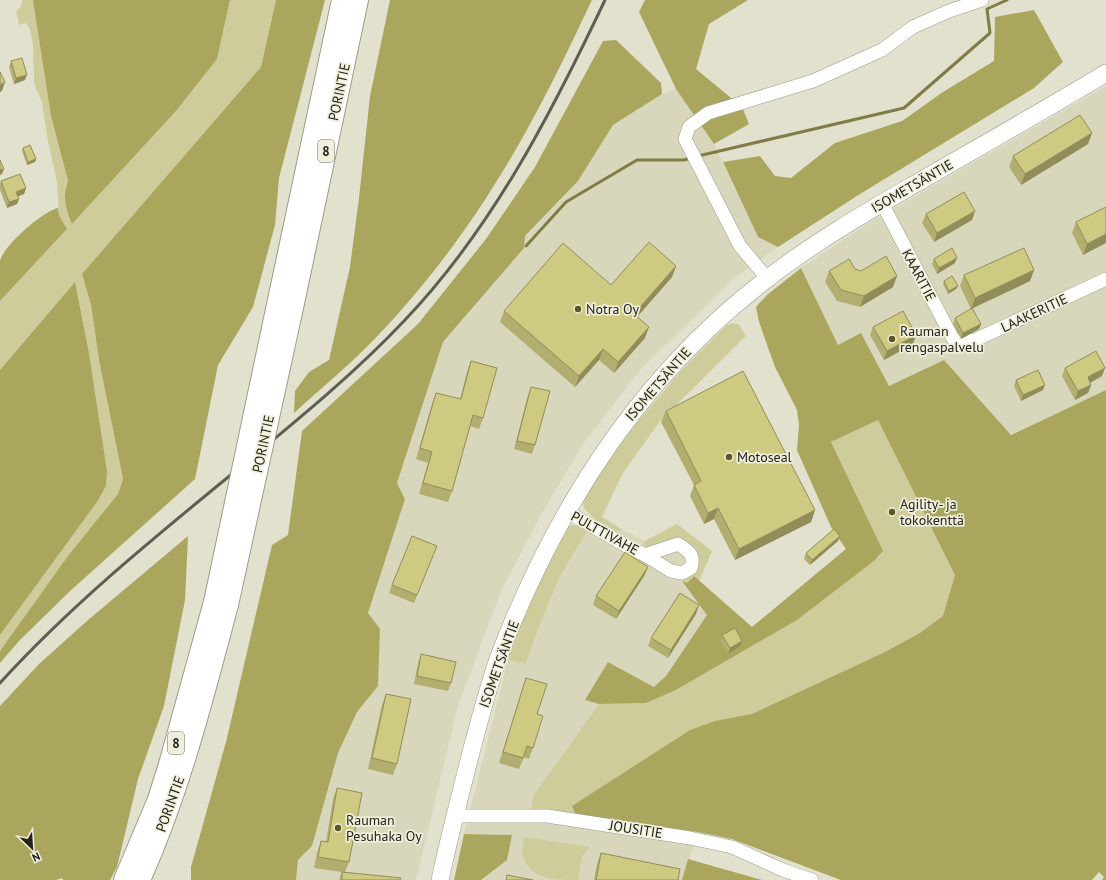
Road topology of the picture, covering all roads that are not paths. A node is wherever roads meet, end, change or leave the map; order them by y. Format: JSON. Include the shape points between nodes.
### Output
{"nodes":[{"id":1,"x":342,"y":0,"type":"edge"},
{"id":2,"x":358,"y":0,"type":"edge"},
{"id":3,"x":982,"y":0,"type":"edge"},
{"id":4,"x":1106,"y":73,"type":"edge"},
{"id":5,"x":882,"y":203,"type":"junction"},
{"id":6,"x":767,"y":278,"type":"junction"},
{"id":7,"x":1106,"y":279,"type":"edge"},
{"id":8,"x":286,"y":301,"type":"junction"},
{"id":9,"x":960,"y":342,"type":"joint"},
{"id":10,"x":566,"y":511,"type":"junction"},
{"id":11,"x":645,"y":554,"type":"dead end"},
{"id":12,"x":221,"y":603,"type":"junction"},
{"id":13,"x":454,"y":816,"type":"junction"},
{"id":14,"x":124,"y":880,"type":"edge"},
{"id":15,"x":140,"y":880,"type":"edge"},
{"id":16,"x":440,"y":880,"type":"edge"},
{"id":17,"x":812,"y":880,"type":"edge"}],
"edges":[{"from":1,"to":8,"type":"highway","name":"PORINTIE","number":"8"},
{"from":2,"to":8,"type":"highway","name":"PORINTIE","number":"8"},
{"from":3,"to":6,"type":"street","via":[[913,26],[882,50],[813,81],[708,113],[689,128],[685,139],[693,158],[740,246]]},
{"from":4,"to":5,"type":"main road","name":"ISOMETSÄNTIE"},
{"from":5,"to":6,"type":"main road","name":"ISOMETSÄNTIE"},
{"from":5,"to":9,"type":"street","name":"KAARITIE","via":[[953,339]]},
{"from":6,"to":10,"type":"main road","name":"ISOMETSÄNTIE","via":[[694,343],[639,405],[608,444]]},
{"from":7,"to":9,"type":"street","name":"LAAKERITIE","via":[[975,340]]},
{"from":8,"to":12,"type":"highway","name":"PORINTIE","number":"8","bridge":true},
{"from":10,"to":11,"type":"street","name":"PULTTIVAHE"},
{"from":10,"to":13,"type":"main road","name":"ISOMETSÄNTIE","via":[[500,652]]},
{"from":12,"to":14,"type":"highway","name":"PORINTIE","number":"8","via":[[157,802]]},
{"from":12,"to":15,"type":"highway","name":"PORINTIE","number":"8","via":[[186,759],[170,807]]},
{"from":13,"to":16,"type":"main road","name":"ISOMETSÄNTIE"},
{"from":13,"to":17,"type":"street","name":"JOUSITIE","via":[[547,816],[690,838],[732,847]]}]}
